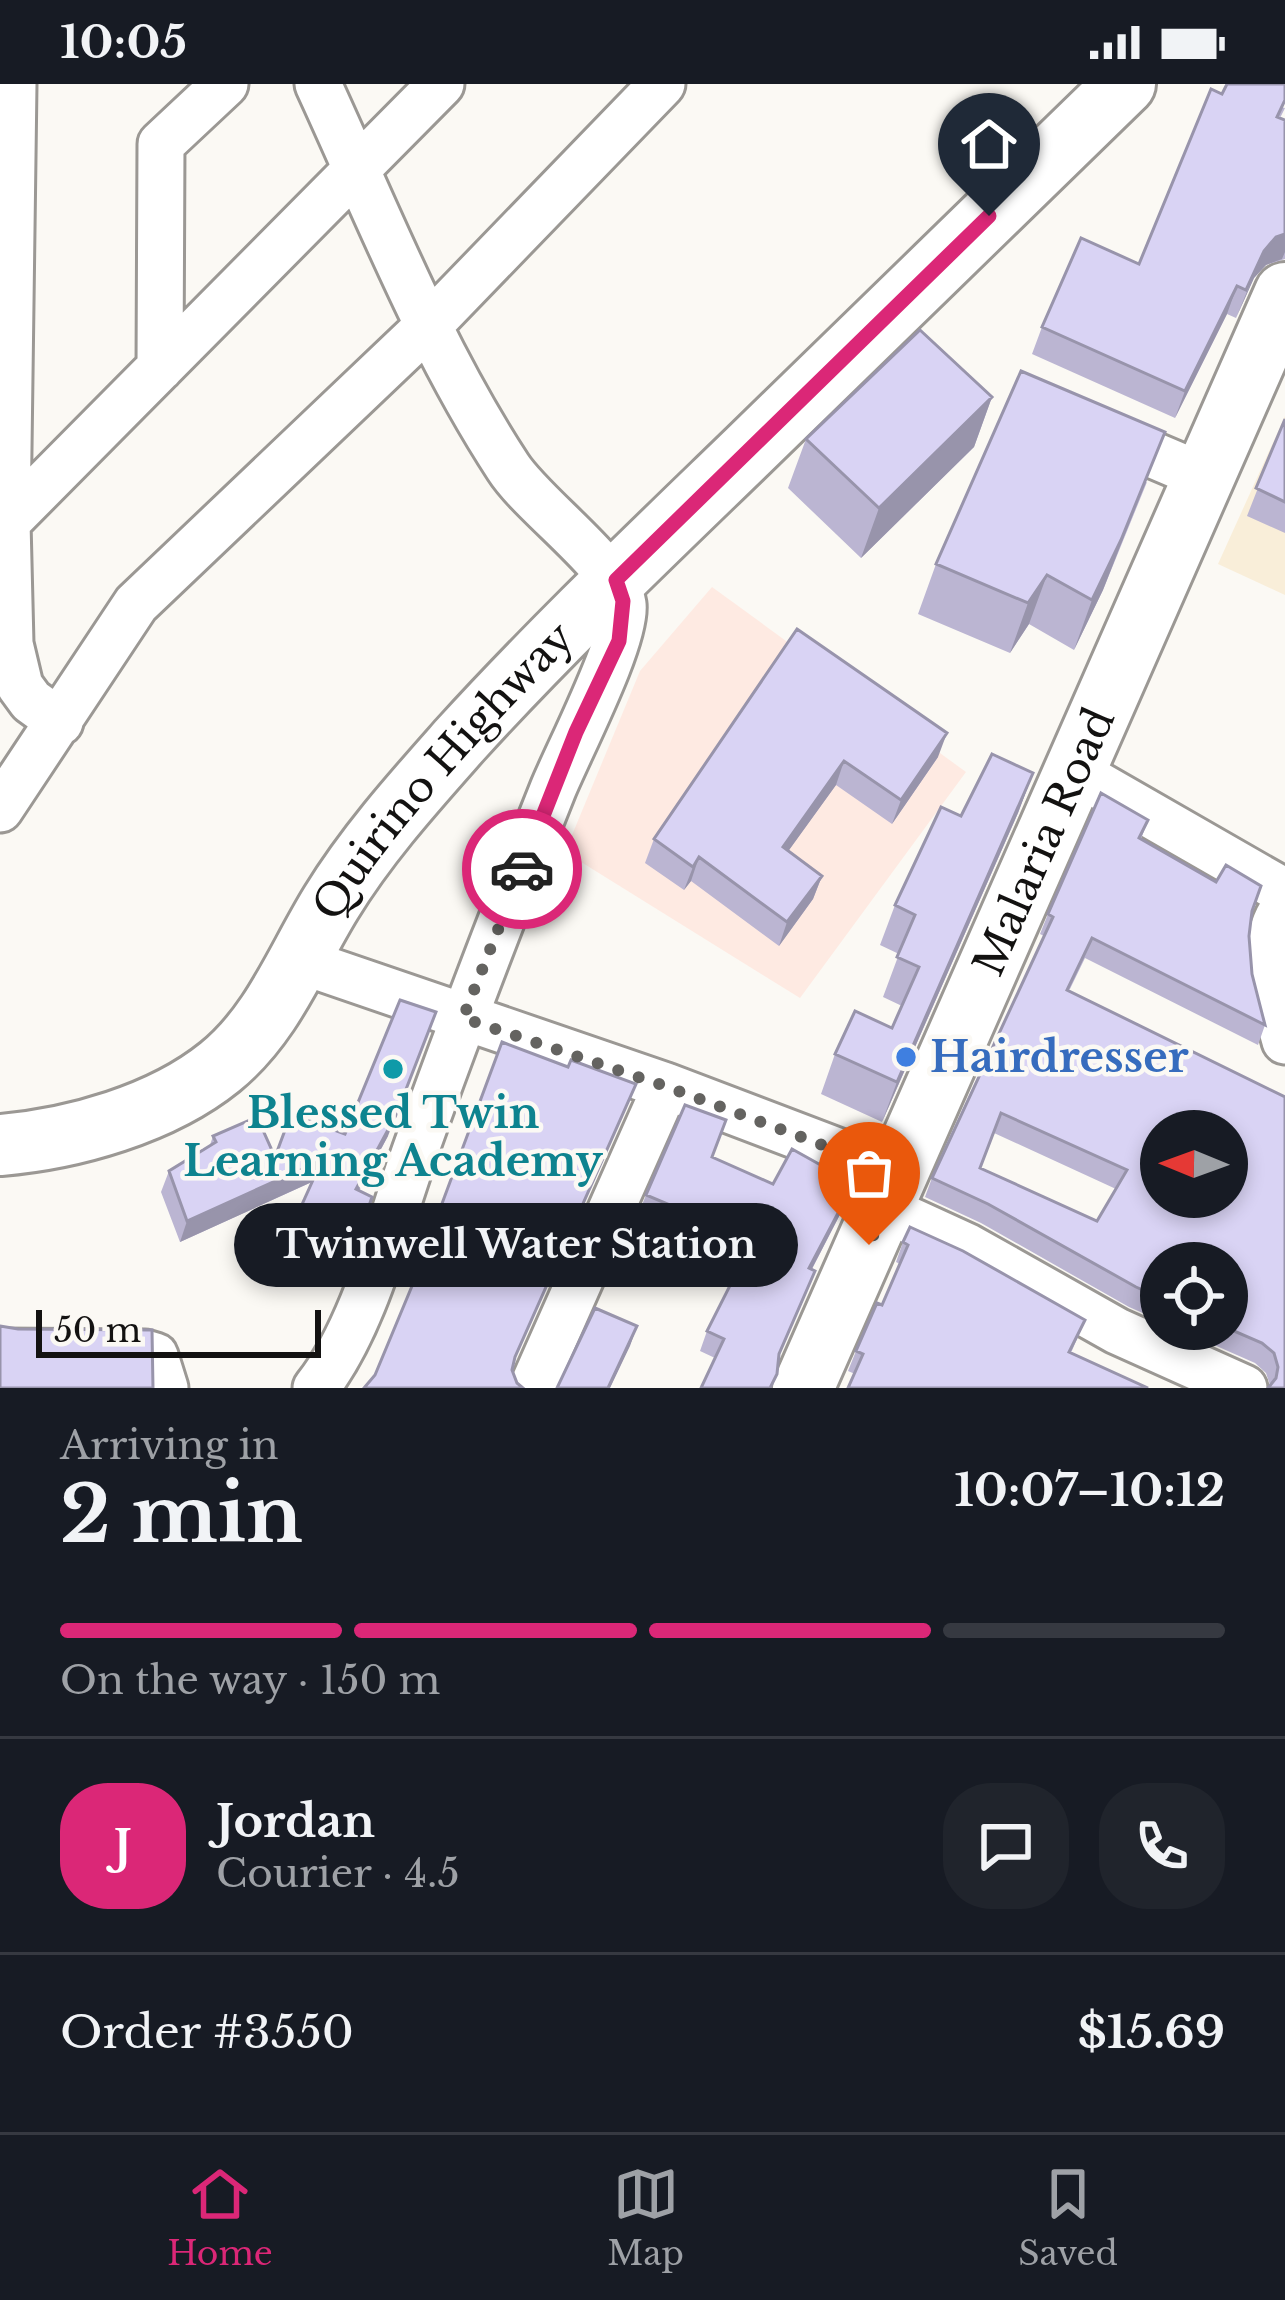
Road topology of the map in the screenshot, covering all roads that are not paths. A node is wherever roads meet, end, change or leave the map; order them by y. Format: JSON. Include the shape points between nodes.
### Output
{"nodes":[{"id":1,"x":14,"y":84,"type":"edge"},
{"id":2,"x":225,"y":84,"type":"edge"},
{"id":3,"x":318,"y":84,"type":"edge"},
{"id":4,"x":441,"y":84,"type":"edge"},
{"id":5,"x":662,"y":84,"type":"edge"},
{"id":6,"x":1125,"y":84,"type":"edge"},
{"id":7,"x":358,"y":170,"type":"junction"},
{"id":8,"x":1285,"y":293,"type":"edge"},
{"id":9,"x":429,"y":325,"type":"junction"},
{"id":10,"x":160,"y":368,"type":"junction"},
{"id":11,"x":1057,"y":415,"type":"edge"},
{"id":12,"x":1205,"y":477,"type":"junction"},
{"id":13,"x":7,"y":522,"type":"junction"},
{"id":14,"x":616,"y":580,"type":"junction"},
{"id":15,"x":60,"y":722,"type":"junction"},
{"id":16,"x":1076,"y":772,"type":"junction"},
{"id":17,"x":0,"y":809,"type":"edge"},
{"id":18,"x":1285,"y":892,"type":"edge"},
{"id":19,"x":1285,"y":906,"type":"edge"},
{"id":20,"x":301,"y":961,"type":"junction"},
{"id":21,"x":463,"y":1018,"type":"junction"},
{"id":22,"x":1285,"y":1041,"type":"edge"},
{"id":23,"x":665,"y":1086,"type":"junction"},
{"id":24,"x":0,"y":1145,"type":"edge"},
{"id":25,"x":892,"y":1192,"type":"junction"},
{"id":26,"x":0,"y":1352,"type":"edge"},
{"id":27,"x":165,"y":1388,"type":"edge"},
{"id":28,"x":316,"y":1388,"type":"edge"},
{"id":29,"x":532,"y":1388,"type":"edge"},
{"id":30,"x":803,"y":1388,"type":"edge"},
{"id":31,"x":1244,"y":1388,"type":"edge"}],
"edges":[{"from":1,"to":13,"type":"street"},
{"from":2,"to":10,"type":"street","via":[[161,144]]},
{"from":3,"to":7,"type":"street"},
{"from":4,"to":7,"type":"street"},
{"from":5,"to":9,"type":"street"},
{"from":6,"to":14,"type":"main road","name":"Quirino Highway"},
{"from":7,"to":9,"type":"street"},
{"from":7,"to":10,"type":"street"},
{"from":8,"to":12,"type":"main road","name":"Malaria Road"},
{"from":9,"to":14,"type":"street","via":[[510,471]]},
{"from":9,"to":15,"type":"street","via":[[136,604]]},
{"from":10,"to":13,"type":"street"},
{"from":11,"to":12,"type":"street"},
{"from":12,"to":16,"type":"main road","name":"Malaria Road"},
{"from":13,"to":15,"type":"street","via":[[13,666],[31,701]]},
{"from":14,"to":20,"type":"main road","name":"Quirino Highway","via":[[371,843]]},
{"from":14,"to":21,"type":"street","via":[[619,641]]},
{"from":15,"to":17,"type":"street"},
{"from":16,"to":18,"type":"street"},
{"from":16,"to":25,"type":"main road","name":"Malaria Road"},
{"from":19,"to":22,"type":"street","via":[[1268,953]]},
{"from":20,"to":21,"type":"street"},
{"from":20,"to":24,"type":"main road","name":"Quirino Highway","via":[[246,1043],[180,1093],[62,1136]]},
{"from":21,"to":23,"type":"street"},
{"from":21,"to":28,"type":"street","via":[[351,1330]]},
{"from":23,"to":25,"type":"street"},
{"from":23,"to":29,"type":"street"},
{"from":25,"to":30,"type":"main road","name":"Malaria Road"},
{"from":25,"to":31,"type":"street","via":[[968,1247],[1118,1331]]},
{"from":26,"to":27,"type":"street","via":[[145,1353],[155,1356]]}]}
